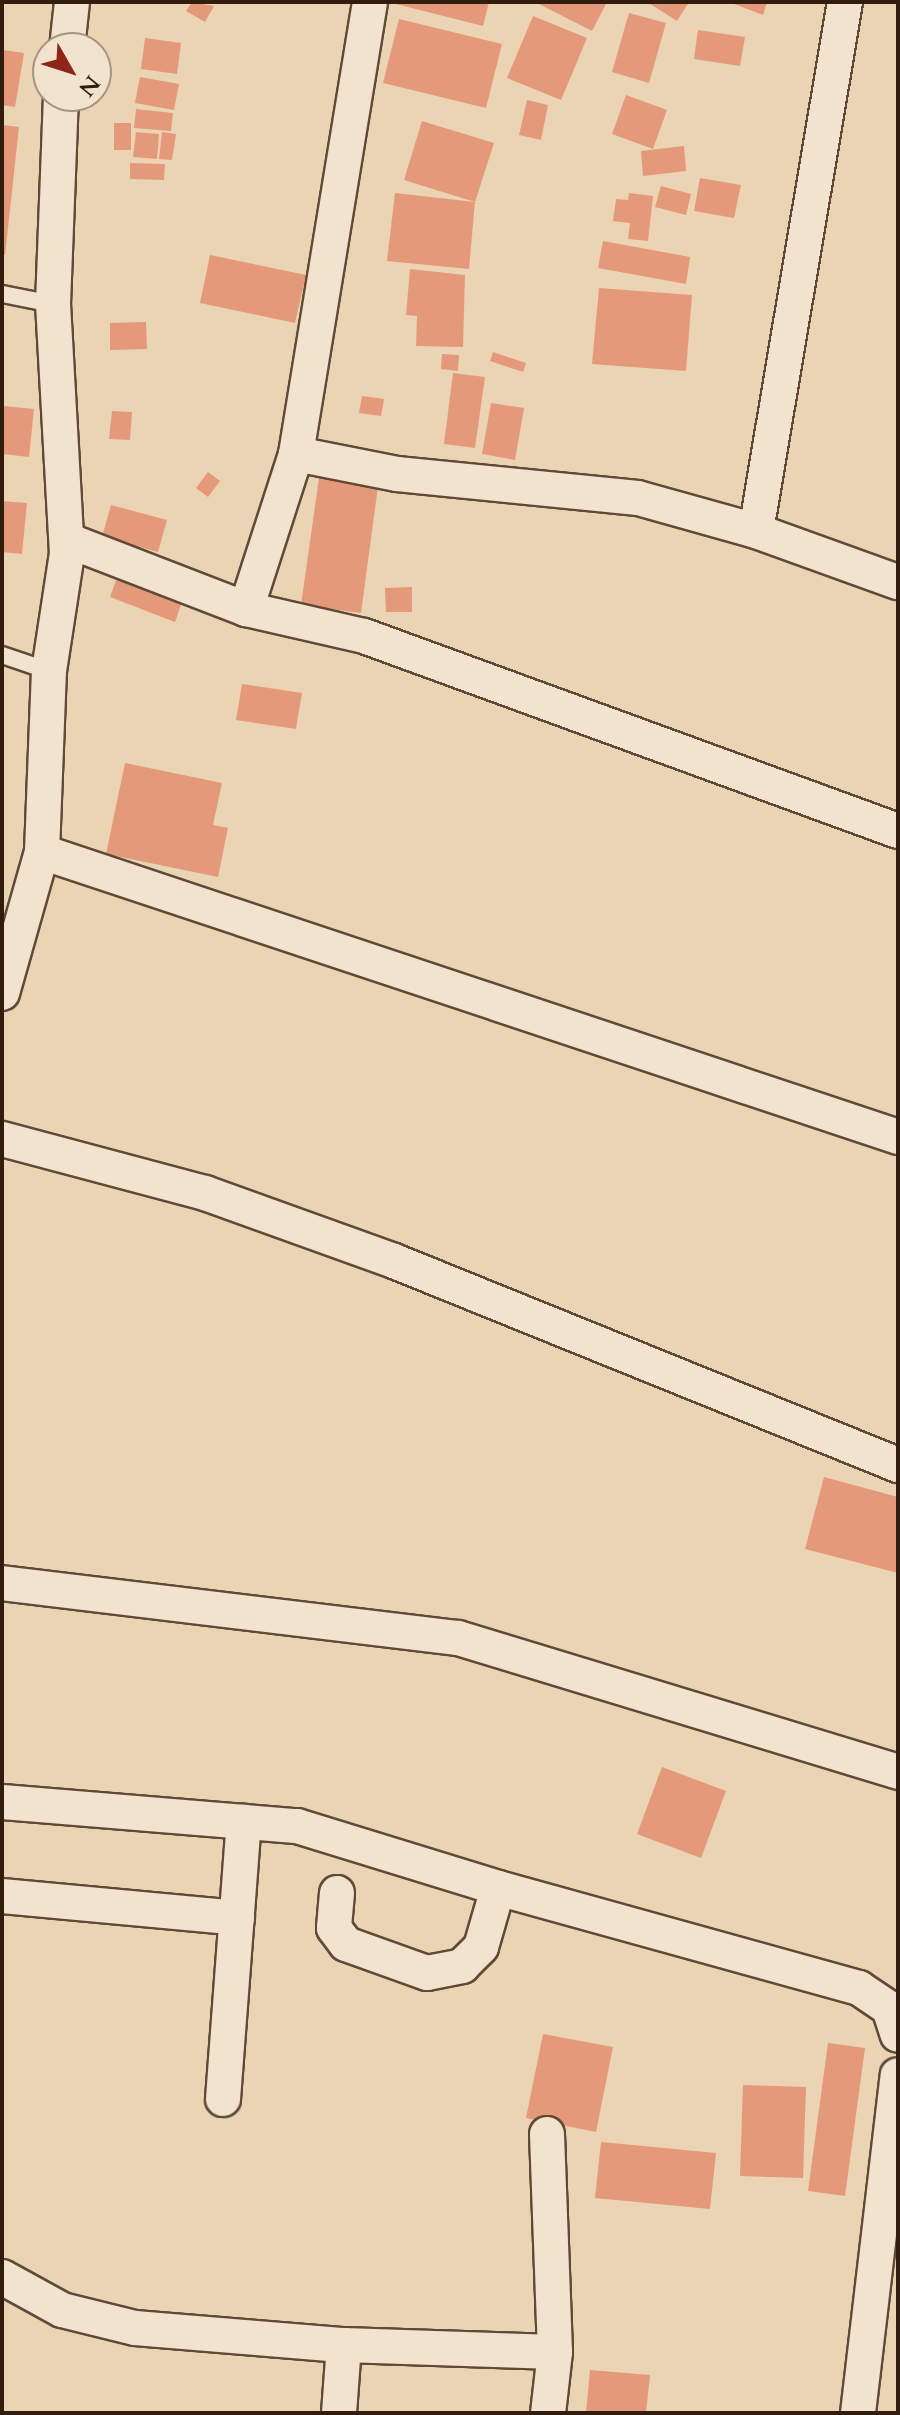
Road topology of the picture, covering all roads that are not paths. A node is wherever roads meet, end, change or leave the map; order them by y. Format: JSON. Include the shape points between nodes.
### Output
{"nodes":[{"id":1,"x":72,"y":2,"type":"edge"},
{"id":2,"x":370,"y":2,"type":"edge"},
{"id":3,"x":845,"y":2,"type":"edge"},
{"id":4,"x":69,"y":32,"type":"edge"},
{"id":5,"x":60,"y":112,"type":"edge"},
{"id":6,"x":2,"y":294,"type":"edge"},
{"id":7,"x":53,"y":304,"type":"junction"},
{"id":8,"x":296,"y":454,"type":"junction"},
{"id":9,"x":756,"y":531,"type":"junction"},
{"id":10,"x":67,"y":540,"type":"junction"},
{"id":11,"x":898,"y":582,"type":"edge"},
{"id":12,"x":246,"y":609,"type":"junction"},
{"id":13,"x":2,"y":655,"type":"edge"},
{"id":14,"x":49,"y":671,"type":"junction"},
{"id":15,"x":898,"y":831,"type":"edge"},
{"id":16,"x":42,"y":852,"type":"junction"},
{"id":17,"x":15,"y":895,"type":"edge"},
{"id":18,"x":2,"y":993,"type":"edge"},
{"id":19,"x":898,"y":1137,"type":"edge"},
{"id":20,"x":2,"y":1139,"type":"edge"},
{"id":21,"x":898,"y":1465,"type":"edge"},
{"id":22,"x":2,"y":1583,"type":"edge"},
{"id":23,"x":898,"y":1772,"type":"edge"},
{"id":24,"x":2,"y":1802,"type":"edge"},
{"id":25,"x":244,"y":1822,"type":"junction"},
{"id":26,"x":498,"y":1888,"type":"junction"},
{"id":27,"x":337,"y":1893,"type":"dead end"},
{"id":28,"x":2,"y":1896,"type":"edge"},
{"id":29,"x":237,"y":1918,"type":"junction"},
{"id":30,"x":898,"y":2035,"type":"edge"},
{"id":31,"x":898,"y":2075,"type":"edge"},
{"id":32,"x":223,"y":2099,"type":"dead end"},
{"id":33,"x":547,"y":2134,"type":"dead end"},
{"id":34,"x":2,"y":2277,"type":"edge"},
{"id":35,"x":344,"y":2345,"type":"junction"},
{"id":36,"x":555,"y":2352,"type":"junction"},
{"id":37,"x":339,"y":2413,"type":"edge"},
{"id":38,"x":548,"y":2413,"type":"edge"},
{"id":39,"x":858,"y":2413,"type":"edge"}],
"edges":[{"from":1,"to":4,"type":"street"},
{"from":2,"to":8,"type":"street"},
{"from":3,"to":9,"type":"street"},
{"from":5,"to":7,"type":"street"},
{"from":6,"to":7,"type":"lane"},
{"from":7,"to":10,"type":"street"},
{"from":8,"to":9,"type":"street","via":[[397,474],[638,498]]},
{"from":8,"to":12,"type":"street"},
{"from":9,"to":11,"type":"street"},
{"from":10,"to":12,"type":"street"},
{"from":10,"to":14,"type":"street"},
{"from":12,"to":15,"type":"street","via":[[364,636]]},
{"from":13,"to":14,"type":"lane"},
{"from":14,"to":16,"type":"street"},
{"from":16,"to":17,"type":"street"},
{"from":16,"to":19,"type":"street"},
{"from":17,"to":18,"type":"street"},
{"from":20,"to":21,"type":"street","via":[[205,1193],[394,1261]]},
{"from":22,"to":23,"type":"street","via":[[458,1638]]},
{"from":24,"to":25,"type":"street"},
{"from":25,"to":26,"type":"street","via":[[297,1826]]},
{"from":25,"to":29,"type":"street"},
{"from":26,"to":27,"type":"street","via":[[481,1947],[462,1966],[427,1973],[346,1944],[334,1928]]},
{"from":26,"to":30,"type":"street","via":[[859,1988],[889,2008]]},
{"from":28,"to":29,"type":"street"},
{"from":29,"to":32,"type":"street"},
{"from":31,"to":39,"type":"street"},
{"from":33,"to":36,"type":"street"},
{"from":34,"to":35,"type":"street","via":[[62,2310],[135,2328]]},
{"from":35,"to":36,"type":"street"},
{"from":35,"to":37,"type":"street"},
{"from":36,"to":38,"type":"street"}]}
